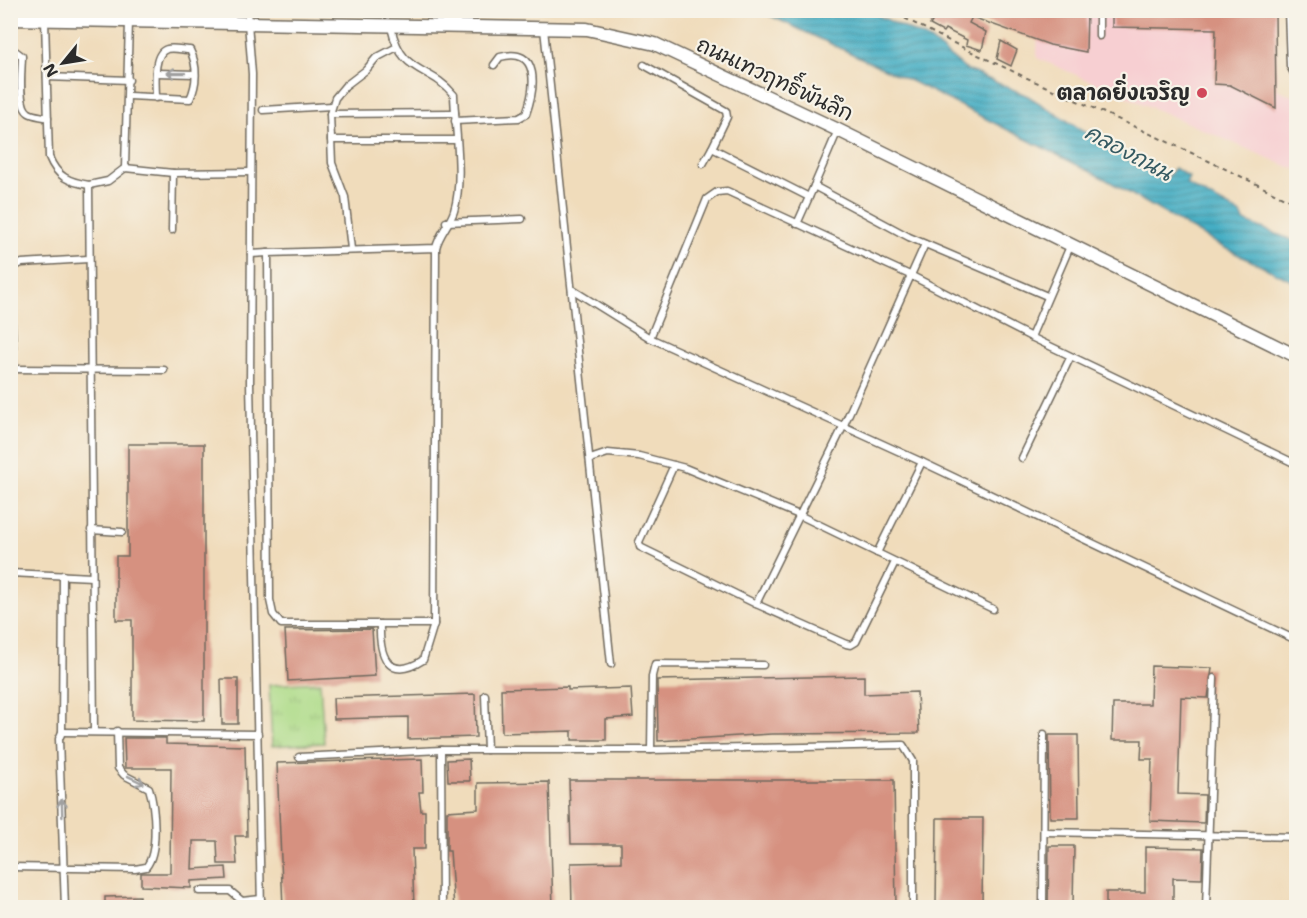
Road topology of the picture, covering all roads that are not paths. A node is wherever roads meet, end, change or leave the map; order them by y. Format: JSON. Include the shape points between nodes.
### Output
{"nodes":[{"id":1,"x":248,"y":10,"type":"edge"},
{"id":2,"x":1099,"y":10,"type":"edge"},
{"id":3,"x":1288,"y":10,"type":"edge"},
{"id":4,"x":10,"y":19,"type":"edge"},
{"id":5,"x":45,"y":20,"type":"junction"},
{"id":6,"x":129,"y":20,"type":"junction"},
{"id":7,"x":249,"y":24,"type":"junction"},
{"id":8,"x":391,"y":27,"type":"junction"},
{"id":9,"x":544,"y":29,"type":"junction"},
{"id":10,"x":1099,"y":36,"type":"dead end"},
{"id":11,"x":10,"y":47,"type":"edge"},
{"id":12,"x":395,"y":48,"type":"junction"},
{"id":13,"x":644,"y":64,"type":"dead end"},
{"id":14,"x":494,"y":65,"type":"dead end"},
{"id":15,"x":157,"y":73,"type":"junction"},
{"id":16,"x":195,"y":74,"type":"junction"},
{"id":17,"x":47,"y":77,"type":"junction"},
{"id":18,"x":1296,"y":77,"type":"edge"},
{"id":19,"x":129,"y":80,"type":"junction"},
{"id":20,"x":129,"y":96,"type":"junction"},
{"id":21,"x":156,"y":98,"type":"junction"},
{"id":22,"x":332,"y":106,"type":"junction"},
{"id":23,"x":263,"y":110,"type":"dead end"},
{"id":24,"x":455,"y":113,"type":"junction"},
{"id":25,"x":330,"y":114,"type":"junction"},
{"id":26,"x":48,"y":118,"type":"junction"},
{"id":27,"x":455,"y":121,"type":"junction"},
{"id":28,"x":838,"y":130,"type":"junction"},
{"id":29,"x":331,"y":140,"type":"junction"},
{"id":30,"x":456,"y":140,"type":"junction"},
{"id":31,"x":712,"y":148,"type":"junction"},
{"id":32,"x":703,"y":164,"type":"dead end"},
{"id":33,"x":124,"y":168,"type":"junction"},
{"id":34,"x":252,"y":172,"type":"junction"},
{"id":35,"x":173,"y":173,"type":"junction"},
{"id":36,"x":89,"y":185,"type":"junction"},
{"id":37,"x":814,"y":186,"type":"junction"},
{"id":38,"x":809,"y":197,"type":"junction"},
{"id":39,"x":522,"y":219,"type":"dead end"},
{"id":40,"x":446,"y":222,"type":"junction"},
{"id":41,"x":796,"y":224,"type":"junction"},
{"id":42,"x":172,"y":230,"type":"dead end"},
{"id":43,"x":925,"y":244,"type":"junction"},
{"id":44,"x":1071,"y":244,"type":"junction"},
{"id":45,"x":436,"y":248,"type":"junction"},
{"id":46,"x":351,"y":249,"type":"junction"},
{"id":47,"x":268,"y":253,"type":"junction"},
{"id":48,"x":251,"y":255,"type":"junction"},
{"id":49,"x":88,"y":259,"type":"junction"},
{"id":50,"x":10,"y":272,"type":"edge"},
{"id":51,"x":912,"y":276,"type":"junction"},
{"id":52,"x":573,"y":290,"type":"junction"},
{"id":53,"x":10,"y":293,"type":"edge"},
{"id":54,"x":1047,"y":296,"type":"junction"},
{"id":55,"x":1032,"y":337,"type":"junction"},
{"id":56,"x":650,"y":338,"type":"junction"},
{"id":57,"x":1296,"y":356,"type":"edge"},
{"id":58,"x":1070,"y":358,"type":"junction"},
{"id":59,"x":12,"y":369,"type":"edge"},
{"id":60,"x":89,"y":370,"type":"junction"},
{"id":61,"x":164,"y":370,"type":"dead end"},
{"id":62,"x":843,"y":427,"type":"junction"},
{"id":63,"x":1022,"y":458,"type":"dead end"},
{"id":64,"x":590,"y":459,"type":"junction"},
{"id":65,"x":922,"y":462,"type":"junction"},
{"id":66,"x":1296,"y":464,"type":"edge"},
{"id":67,"x":674,"y":465,"type":"junction"},
{"id":68,"x":799,"y":515,"type":"junction"},
{"id":69,"x":92,"y":530,"type":"junction"},
{"id":70,"x":122,"y":532,"type":"dead end"},
{"id":71,"x":877,"y":553,"type":"junction"},
{"id":72,"x":895,"y":561,"type":"junction"},
{"id":73,"x":10,"y":573,"type":"edge"},
{"id":74,"x":63,"y":575,"type":"junction"},
{"id":75,"x":92,"y":577,"type":"junction"},
{"id":76,"x":756,"y":604,"type":"junction"},
{"id":77,"x":993,"y":609,"type":"dead end"},
{"id":78,"x":381,"y":624,"type":"junction"},
{"id":79,"x":434,"y":624,"type":"junction"},
{"id":80,"x":1296,"y":640,"type":"edge"},
{"id":81,"x":611,"y":664,"type":"dead end"},
{"id":82,"x":763,"y":665,"type":"dead end"},
{"id":83,"x":1214,"y":678,"type":"dead end"},
{"id":84,"x":485,"y":695,"type":"dead end"},
{"id":85,"x":94,"y":731,"type":"junction"},
{"id":86,"x":62,"y":732,"type":"junction"},
{"id":87,"x":117,"y":732,"type":"junction"},
{"id":88,"x":258,"y":734,"type":"junction"},
{"id":89,"x":1044,"y":734,"type":"dead end"},
{"id":90,"x":441,"y":750,"type":"junction"},
{"id":91,"x":487,"y":750,"type":"junction"},
{"id":92,"x":651,"y":750,"type":"junction"},
{"id":93,"x":299,"y":757,"type":"dead end"},
{"id":94,"x":1045,"y":832,"type":"junction"},
{"id":95,"x":1210,"y":836,"type":"junction"},
{"id":96,"x":1296,"y":837,"type":"edge"},
{"id":97,"x":64,"y":866,"type":"junction"},
{"id":98,"x":10,"y":867,"type":"edge"},
{"id":99,"x":198,"y":891,"type":"dead end"},
{"id":100,"x":261,"y":898,"type":"junction"},
{"id":101,"x":241,"y":904,"type":"edge"},
{"id":102,"x":65,"y":908,"type":"edge"},
{"id":103,"x":261,"y":908,"type":"edge"},
{"id":104,"x":442,"y":908,"type":"edge"},
{"id":105,"x":913,"y":908,"type":"edge"},
{"id":106,"x":1043,"y":908,"type":"edge"},
{"id":107,"x":1206,"y":908,"type":"edge"}],
"edges":[{"from":1,"to":7,"type":"lane"},
{"from":2,"to":10,"type":"lane"},
{"from":3,"to":18,"type":"lane","via":[[1290,66]]},
{"from":4,"to":5,"type":"street","name":"ถนนเทวฤทธิ์พันลึก"},
{"from":5,"to":6,"type":"street","name":"ถนนเทวฤทธิ์พันลึก"},
{"from":5,"to":17,"type":"lane"},
{"from":6,"to":7,"type":"street","name":"ถนนเทวฤทธิ์พันลึก"},
{"from":6,"to":19,"type":"lane"},
{"from":7,"to":8,"type":"street","name":"ถนนเทวฤทธิ์พันลึก"},
{"from":7,"to":34,"type":"lane"},
{"from":8,"to":9,"type":"street","name":"ถนนเทวฤทธิ์พันลึก"},
{"from":8,"to":12,"type":"lane"},
{"from":9,"to":28,"type":"street","name":"ถนนเทวฤทธิ์พันลึก","via":[[587,29],[655,44]]},
{"from":9,"to":52,"type":"lane"},
{"from":11,"to":26,"type":"lane","via":[[22,56],[24,108],[28,113]]},
{"from":12,"to":22,"type":"lane","via":[[376,58],[345,86]]},
{"from":12,"to":24,"type":"lane","via":[[416,69],[444,83],[454,95]]},
{"from":13,"to":31,"type":"lane","via":[[726,111],[727,117]]},
{"from":14,"to":27,"type":"lane","via":[[500,57],[511,54],[524,57],[530,64],[532,78],[526,114],[519,118]]},
{"from":16,"to":15,"type":"lane","one_way":true},
{"from":15,"to":16,"type":"lane","via":[[158,59],[168,48],[190,50],[196,61]]},
{"from":15,"to":21,"type":"lane"},
{"from":16,"to":21,"type":"lane","via":[[190,99]]},
{"from":17,"to":19,"type":"lane"},
{"from":17,"to":26,"type":"lane"},
{"from":19,"to":20,"type":"lane"},
{"from":20,"to":21,"type":"lane"},
{"from":20,"to":33,"type":"lane"},
{"from":22,"to":23,"type":"lane"},
{"from":22,"to":25,"type":"lane"},
{"from":24,"to":25,"type":"lane"},
{"from":24,"to":27,"type":"lane"},
{"from":25,"to":29,"type":"lane"},
{"from":26,"to":36,"type":"lane","via":[[53,168],[67,182]]},
{"from":27,"to":30,"type":"lane"},
{"from":28,"to":37,"type":"lane"},
{"from":28,"to":44,"type":"street","name":"ถนนเทวฤทธิ์พันลึก"},
{"from":29,"to":30,"type":"lane"},
{"from":29,"to":46,"type":"lane","via":[[332,163],[345,197]]},
{"from":30,"to":40,"type":"lane","via":[[457,191],[453,213]]},
{"from":31,"to":32,"type":"lane"},
{"from":31,"to":38,"type":"lane"},
{"from":33,"to":35,"type":"lane"},
{"from":33,"to":36,"type":"lane","via":[[108,181]]},
{"from":34,"to":35,"type":"lane"},
{"from":34,"to":48,"type":"lane"},
{"from":35,"to":42,"type":"lane"},
{"from":36,"to":49,"type":"lane"},
{"from":37,"to":38,"type":"lane"},
{"from":37,"to":43,"type":"lane"},
{"from":38,"to":41,"type":"lane"},
{"from":39,"to":40,"type":"lane"},
{"from":40,"to":45,"type":"lane"},
{"from":41,"to":51,"type":"lane"},
{"from":41,"to":56,"type":"lane","via":[[727,191],[707,199]]},
{"from":43,"to":51,"type":"lane"},
{"from":43,"to":54,"type":"lane"},
{"from":44,"to":54,"type":"lane"},
{"from":44,"to":57,"type":"street","name":"ถนนเทวฤทธิ์พันลึก"},
{"from":45,"to":46,"type":"lane"},
{"from":45,"to":79,"type":"lane"},
{"from":46,"to":47,"type":"lane"},
{"from":47,"to":48,"type":"lane"},
{"from":47,"to":78,"type":"lane","via":[[273,614],[281,624]]},
{"from":48,"to":88,"type":"lane"},
{"from":49,"to":50,"type":"lane","via":[[22,263]]},
{"from":49,"to":60,"type":"lane"},
{"from":51,"to":55,"type":"lane"},
{"from":51,"to":62,"type":"lane"},
{"from":52,"to":56,"type":"lane"},
{"from":52,"to":64,"type":"lane"},
{"from":53,"to":59,"type":"lane"},
{"from":54,"to":55,"type":"lane"},
{"from":55,"to":58,"type":"lane"},
{"from":56,"to":62,"type":"lane"},
{"from":58,"to":63,"type":"lane"},
{"from":58,"to":66,"type":"lane"},
{"from":59,"to":60,"type":"lane"},
{"from":60,"to":61,"type":"lane"},
{"from":60,"to":69,"type":"lane"},
{"from":62,"to":65,"type":"lane"},
{"from":62,"to":68,"type":"lane"},
{"from":64,"to":67,"type":"lane","via":[[608,453]]},
{"from":64,"to":81,"type":"lane"},
{"from":65,"to":71,"type":"lane"},
{"from":65,"to":80,"type":"lane"},
{"from":67,"to":68,"type":"lane"},
{"from":67,"to":76,"type":"lane","via":[[640,547]]},
{"from":68,"to":71,"type":"lane"},
{"from":68,"to":76,"type":"lane"},
{"from":69,"to":70,"type":"lane"},
{"from":69,"to":75,"type":"lane"},
{"from":71,"to":72,"type":"lane"},
{"from":72,"to":76,"type":"lane","via":[[851,645]]},
{"from":72,"to":77,"type":"lane"},
{"from":73,"to":74,"type":"lane"},
{"from":74,"to":75,"type":"lane"},
{"from":74,"to":86,"type":"lane"},
{"from":75,"to":85,"type":"lane"},
{"from":78,"to":79,"type":"lane"},
{"from":78,"to":79,"type":"lane","via":[[382,656],[388,664],[399,668],[423,660]]},
{"from":82,"to":92,"type":"lane","via":[[656,664],[652,676]]},
{"from":83,"to":95,"type":"lane"},
{"from":84,"to":91,"type":"lane"},
{"from":85,"to":86,"type":"lane"},
{"from":85,"to":87,"type":"lane"},
{"from":97,"to":86,"type":"lane","one_way":true,"via":[[59,740]]},
{"from":87,"to":88,"type":"lane"},
{"from":87,"to":97,"type":"lane","one_way":true,"via":[[118,768],[149,788],[155,806],[152,860],[146,867],[135,869]]},
{"from":88,"to":100,"type":"lane"},
{"from":89,"to":94,"type":"lane"},
{"from":90,"to":91,"type":"lane"},
{"from":90,"to":93,"type":"lane"},
{"from":90,"to":104,"type":"lane"},
{"from":91,"to":92,"type":"lane"},
{"from":92,"to":105,"type":"lane","via":[[903,745],[913,761]]},
{"from":94,"to":95,"type":"lane"},
{"from":94,"to":106,"type":"lane"},
{"from":95,"to":96,"type":"lane"},
{"from":95,"to":107,"type":"lane"},
{"from":97,"to":98,"type":"lane"},
{"from":97,"to":102,"type":"lane"},
{"from":99,"to":101,"type":"lane","via":[[230,891]]},
{"from":100,"to":101,"type":"lane"},
{"from":100,"to":103,"type":"lane"}]}
